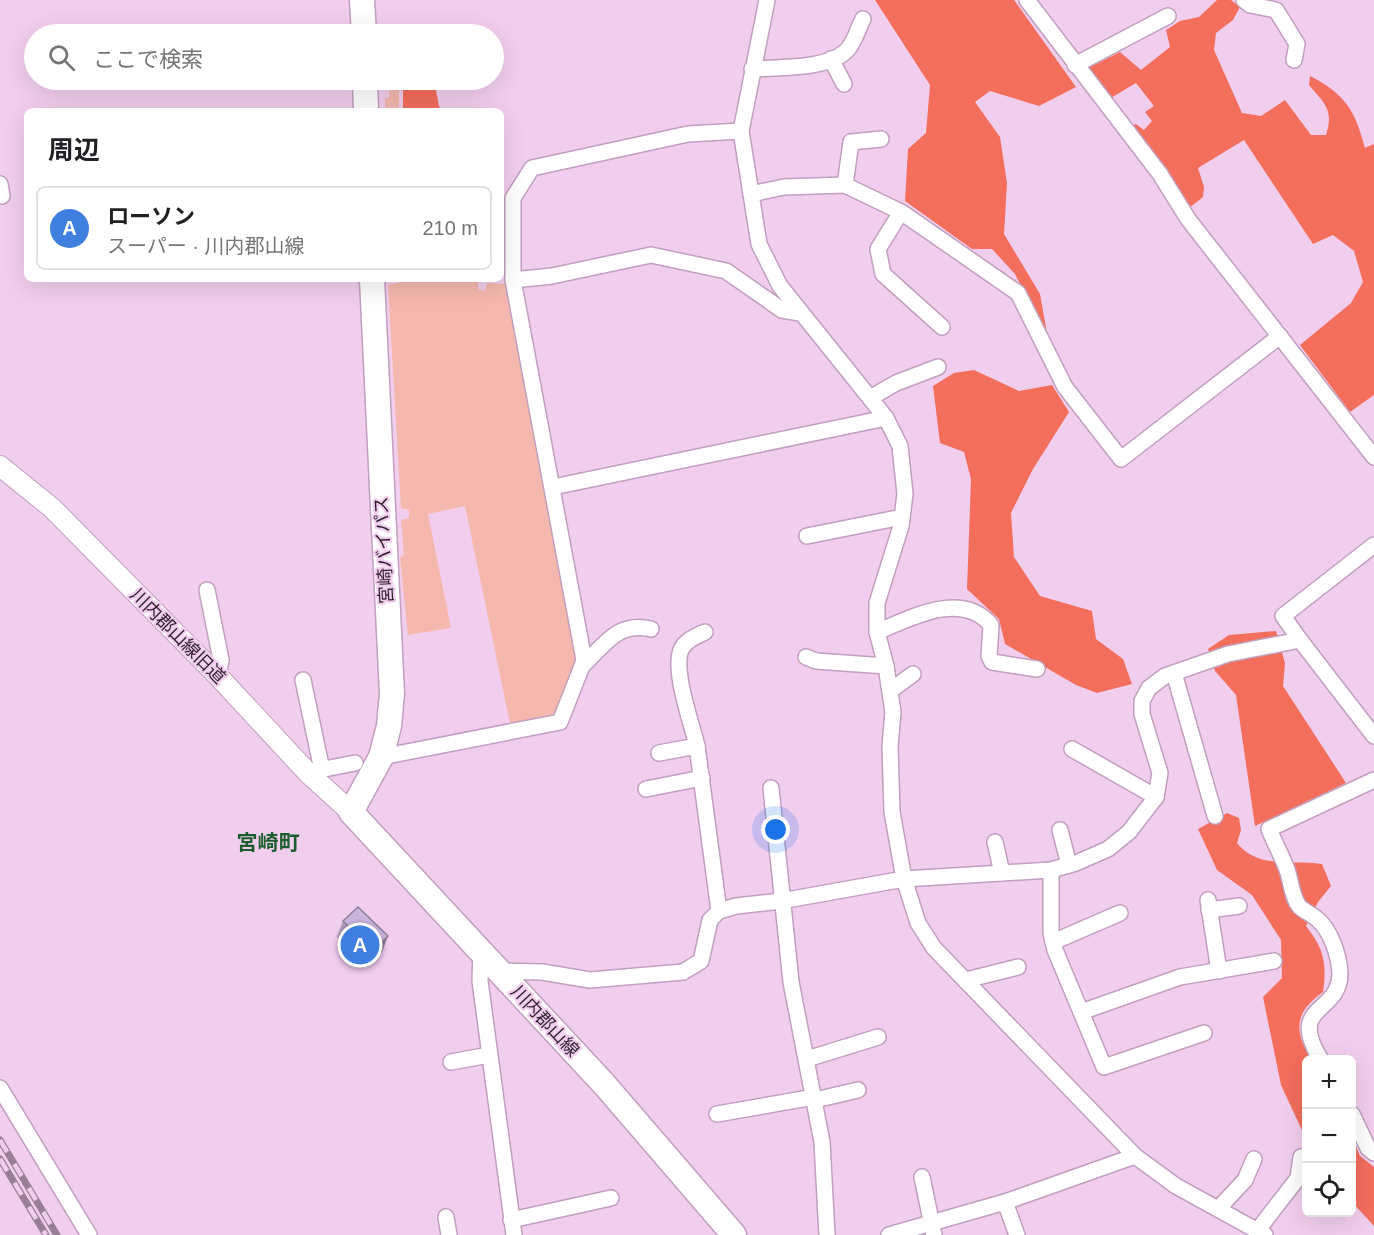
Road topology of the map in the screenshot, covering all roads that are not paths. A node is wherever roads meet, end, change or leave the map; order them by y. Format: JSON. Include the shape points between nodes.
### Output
{"nodes":[{"id":1,"x":362,"y":0,"type":"edge"},
{"id":2,"x":767,"y":0,"type":"edge"},
{"id":3,"x":1027,"y":0,"type":"edge"},
{"id":4,"x":1244,"y":0,"type":"edge"},
{"id":5,"x":1168,"y":16,"type":"dead end"},
{"id":6,"x":862,"y":18,"type":"dead end"},
{"id":7,"x":363,"y":24,"type":"edge"},
{"id":8,"x":831,"y":59,"type":"junction"},
{"id":9,"x":1294,"y":60,"type":"dead end"},
{"id":10,"x":1075,"y":65,"type":"junction"},
{"id":11,"x":752,"y":69,"type":"junction"},
{"id":12,"x":844,"y":84,"type":"dead end"},
{"id":13,"x":365,"y":90,"type":"edge"},
{"id":14,"x":366,"y":108,"type":"edge"},
{"id":15,"x":741,"y":131,"type":"junction"},
{"id":16,"x":881,"y":139,"type":"dead end"},
{"id":17,"x":845,"y":185,"type":"junction"},
{"id":18,"x":751,"y":194,"type":"junction"},
{"id":19,"x":901,"y":212,"type":"junction"},
{"id":20,"x":513,"y":280,"type":"junction"},
{"id":21,"x":372,"y":282,"type":"edge"},
{"id":22,"x":800,"y":313,"type":"junction"},
{"id":23,"x":942,"y":327,"type":"dead end"},
{"id":24,"x":1280,"y":336,"type":"junction"},
{"id":25,"x":938,"y":367,"type":"dead end"},
{"id":26,"x":870,"y":398,"type":"junction"},
{"id":27,"x":886,"y":418,"type":"junction"},
{"id":28,"x":1374,"y":458,"type":"edge"},
{"id":29,"x":0,"y":466,"type":"edge"},
{"id":30,"x":553,"y":487,"type":"junction"},
{"id":31,"x":902,"y":517,"type":"junction"},
{"id":32,"x":807,"y":536,"type":"dead end"},
{"id":33,"x":1374,"y":545,"type":"edge"},
{"id":34,"x":207,"y":590,"type":"dead end"},
{"id":35,"x":651,"y":629,"type":"dead end"},
{"id":36,"x":705,"y":632,"type":"dead end"},
{"id":37,"x":877,"y":632,"type":"junction"},
{"id":38,"x":1300,"y":640,"type":"junction"},
{"id":39,"x":806,"y":657,"type":"dead end"},
{"id":40,"x":582,"y":666,"type":"junction"},
{"id":41,"x":886,"y":666,"type":"junction"},
{"id":42,"x":1037,"y":669,"type":"dead end"},
{"id":43,"x":1174,"y":673,"type":"junction"},
{"id":44,"x":913,"y":674,"type":"dead end"},
{"id":45,"x":219,"y":676,"type":"junction"},
{"id":46,"x":303,"y":680,"type":"dead end"},
{"id":47,"x":890,"y":691,"type":"junction"},
{"id":48,"x":1374,"y":736,"type":"edge"},
{"id":49,"x":697,"y":746,"type":"junction"},
{"id":50,"x":1072,"y":749,"type":"dead end"},
{"id":51,"x":659,"y":753,"type":"dead end"},
{"id":52,"x":381,"y":757,"type":"junction"},
{"id":53,"x":355,"y":764,"type":"dead end"},
{"id":54,"x":315,"y":771,"type":"junction"},
{"id":55,"x":702,"y":778,"type":"junction"},
{"id":56,"x":1374,"y":780,"type":"edge"},
{"id":57,"x":771,"y":788,"type":"dead end"},
{"id":58,"x":646,"y":789,"type":"dead end"},
{"id":59,"x":1156,"y":797,"type":"junction"},
{"id":60,"x":351,"y":812,"type":"junction"},
{"id":61,"x":1215,"y":816,"type":"dead end"},
{"id":62,"x":1060,"y":830,"type":"dead end"},
{"id":63,"x":995,"y":842,"type":"dead end"},
{"id":64,"x":1069,"y":864,"type":"junction"},
{"id":65,"x":1051,"y":870,"type":"junction"},
{"id":66,"x":1002,"y":873,"type":"junction"},
{"id":67,"x":904,"y":879,"type":"junction"},
{"id":68,"x":781,"y":901,"type":"junction"},
{"id":69,"x":1239,"y":906,"type":"dead end"},
{"id":70,"x":719,"y":911,"type":"junction"},
{"id":71,"x":1120,"y":913,"type":"dead end"},
{"id":72,"x":1053,"y":942,"type":"junction"},
{"id":73,"x":481,"y":950,"type":"junction"},
{"id":74,"x":1274,"y":961,"type":"dead end"},
{"id":75,"x":1018,"y":967,"type":"dead end"},
{"id":76,"x":1219,"y":970,"type":"junction"},
{"id":77,"x":499,"y":971,"type":"junction"},
{"id":78,"x":966,"y":980,"type":"junction"},
{"id":79,"x":1081,"y":1012,"type":"junction"},
{"id":80,"x":1204,"y":1034,"type":"dead end"},
{"id":81,"x":878,"y":1037,"type":"dead end"},
{"id":82,"x":489,"y":1055,"type":"junction"},
{"id":83,"x":1318,"y":1055,"type":"edge"},
{"id":84,"x":807,"y":1059,"type":"junction"},
{"id":85,"x":451,"y":1062,"type":"dead end"},
{"id":86,"x":0,"y":1088,"type":"edge"},
{"id":87,"x":858,"y":1090,"type":"dead end"},
{"id":88,"x":814,"y":1098,"type":"junction"},
{"id":89,"x":717,"y":1114,"type":"dead end"},
{"id":90,"x":1356,"y":1122,"type":"edge"},
{"id":91,"x":1374,"y":1153,"type":"edge"},
{"id":92,"x":1135,"y":1156,"type":"junction"},
{"id":93,"x":1301,"y":1157,"type":"dead end"},
{"id":94,"x":1254,"y":1159,"type":"dead end"},
{"id":95,"x":922,"y":1177,"type":"dead end"},
{"id":96,"x":610,"y":1198,"type":"dead end"},
{"id":97,"x":1005,"y":1202,"type":"junction"},
{"id":98,"x":1218,"y":1209,"type":"junction"},
{"id":99,"x":446,"y":1217,"type":"dead end"},
{"id":100,"x":513,"y":1227,"type":"edge"},
{"id":101,"x":933,"y":1229,"type":"edge"},
{"id":102,"x":1261,"y":1233,"type":"edge"},
{"id":103,"x":89,"y":1235,"type":"edge"},
{"id":104,"x":449,"y":1235,"type":"edge"},
{"id":105,"x":734,"y":1235,"type":"edge"},
{"id":106,"x":827,"y":1235,"type":"edge"},
{"id":107,"x":889,"y":1235,"type":"edge"},
{"id":108,"x":1017,"y":1235,"type":"edge"}],
"edges":[{"from":1,"to":7,"type":"main road"},
{"from":2,"to":11,"type":"street"},
{"from":3,"to":10,"type":"street"},
{"from":4,"to":9,"type":"street","via":[[1276,10],[1297,44]]},
{"from":5,"to":10,"type":"street"},
{"from":6,"to":8,"type":"street","via":[[848,48]]},
{"from":8,"to":11,"type":"street","via":[[801,66]]},
{"from":8,"to":12,"type":"street"},
{"from":10,"to":24,"type":"street"},
{"from":11,"to":15,"type":"street"},
{"from":13,"to":14,"type":"main road"},
{"from":15,"to":18,"type":"street"},
{"from":15,"to":20,"type":"street","via":[[688,134],[532,168],[513,198]]},
{"from":16,"to":17,"type":"street","via":[[851,142]]},
{"from":17,"to":18,"type":"street"},
{"from":17,"to":19,"type":"street"},
{"from":18,"to":22,"type":"street","via":[[759,244],[780,286]]},
{"from":19,"to":23,"type":"street","via":[[879,249],[884,274]]},
{"from":19,"to":24,"type":"street","via":[[1018,293],[1065,387],[1121,459]]},
{"from":20,"to":22,"type":"street","via":[[552,276],[651,255],[726,271],[782,310]]},
{"from":20,"to":30,"type":"street"},
{"from":21,"to":52,"type":"main road","name":"宮崎バイパス","via":[[392,693]]},
{"from":22,"to":26,"type":"street"},
{"from":24,"to":28,"type":"street"},
{"from":25,"to":26,"type":"street"},
{"from":26,"to":27,"type":"street"},
{"from":27,"to":30,"type":"street"},
{"from":27,"to":31,"type":"street","via":[[900,446],[905,494]]},
{"from":29,"to":45,"type":"street","name":"川内郡山線旧道","via":[[52,508]]},
{"from":30,"to":40,"type":"street"},
{"from":31,"to":32,"type":"street"},
{"from":31,"to":37,"type":"street","via":[[877,603]]},
{"from":33,"to":38,"type":"street","via":[[1283,616]]},
{"from":34,"to":45,"type":"street","via":[[221,660]]},
{"from":35,"to":40,"type":"street","via":[[636,626],[614,633]]},
{"from":36,"to":49,"type":"street","via":[[681,649],[681,683]]},
{"from":37,"to":41,"type":"street"},
{"from":37,"to":42,"type":"street","via":[[918,615],[958,607],[985,617],[991,625],[992,662]]},
{"from":38,"to":43,"type":"street","via":[[1227,654]]},
{"from":38,"to":48,"type":"street"},
{"from":39,"to":41,"type":"street","via":[[816,662]]},
{"from":40,"to":52,"type":"street","via":[[560,722]]},
{"from":41,"to":47,"type":"street"},
{"from":43,"to":59,"type":"street","via":[[1149,688],[1142,701],[1144,725],[1161,773]]},
{"from":43,"to":61,"type":"street"},
{"from":44,"to":47,"type":"street"},
{"from":45,"to":54,"type":"street","name":"川内郡山線旧道"},
{"from":46,"to":54,"type":"street"},
{"from":47,"to":67,"type":"street","via":[[892,812]]},
{"from":49,"to":51,"type":"street"},
{"from":49,"to":55,"type":"street"},
{"from":50,"to":59,"type":"street"},
{"from":52,"to":60,"type":"main road","name":"宮崎バイパス"},
{"from":53,"to":54,"type":"street"},
{"from":54,"to":60,"type":"street","name":"川内郡山線旧道"},
{"from":55,"to":58,"type":"street"},
{"from":55,"to":70,"type":"street"},
{"from":56,"to":83,"type":"street","via":[[1269,829],[1298,905],[1324,926],[1337,954],[1338,987],[1309,1021],[1312,1045]]},
{"from":57,"to":68,"type":"street"},
{"from":59,"to":64,"type":"street","via":[[1128,832],[1108,849]]},
{"from":60,"to":73,"type":"main road","name":"川内郡山線"},
{"from":62,"to":64,"type":"street"},
{"from":63,"to":66,"type":"street"},
{"from":64,"to":65,"type":"street"},
{"from":65,"to":66,"type":"street"},
{"from":65,"to":72,"type":"street"},
{"from":66,"to":67,"type":"street"},
{"from":67,"to":68,"type":"street"},
{"from":67,"to":78,"type":"street","via":[[918,923],[934,948]]},
{"from":68,"to":70,"type":"street"},
{"from":68,"to":84,"type":"street","via":[[791,982]]},
{"from":69,"to":76,"type":"street","via":[[1209,905]]},
{"from":70,"to":77,"type":"street","via":[[710,920],[700,961],[683,972],[590,980],[542,972]]},
{"from":71,"to":72,"type":"street"},
{"from":72,"to":79,"type":"street"},
{"from":73,"to":77,"type":"main road","name":"川内郡山線"},
{"from":73,"to":82,"type":"street","via":[[480,981]]},
{"from":74,"to":76,"type":"street"},
{"from":75,"to":78,"type":"street"},
{"from":76,"to":79,"type":"street","via":[[1180,977]]},
{"from":77,"to":105,"type":"main road","name":"川内郡山線","via":[[604,1084]]},
{"from":78,"to":92,"type":"street"},
{"from":79,"to":80,"type":"street","via":[[1104,1067]]},
{"from":81,"to":84,"type":"street"},
{"from":82,"to":85,"type":"street"},
{"from":82,"to":100,"type":"street"},
{"from":84,"to":88,"type":"street"},
{"from":86,"to":103,"type":"street"},
{"from":87,"to":88,"type":"street"},
{"from":88,"to":89,"type":"street"},
{"from":88,"to":106,"type":"street","via":[[822,1142]]},
{"from":90,"to":91,"type":"street"},
{"from":92,"to":97,"type":"street"},
{"from":92,"to":98,"type":"street","via":[[1176,1186]]},
{"from":93,"to":102,"type":"street","via":[[1298,1178]]},
{"from":94,"to":98,"type":"street","via":[[1245,1180]]},
{"from":95,"to":101,"type":"street"},
{"from":96,"to":100,"type":"street"},
{"from":97,"to":101,"type":"street"},
{"from":97,"to":108,"type":"street"},
{"from":98,"to":102,"type":"street"},
{"from":99,"to":104,"type":"street"},
{"from":101,"to":107,"type":"street"}]}
